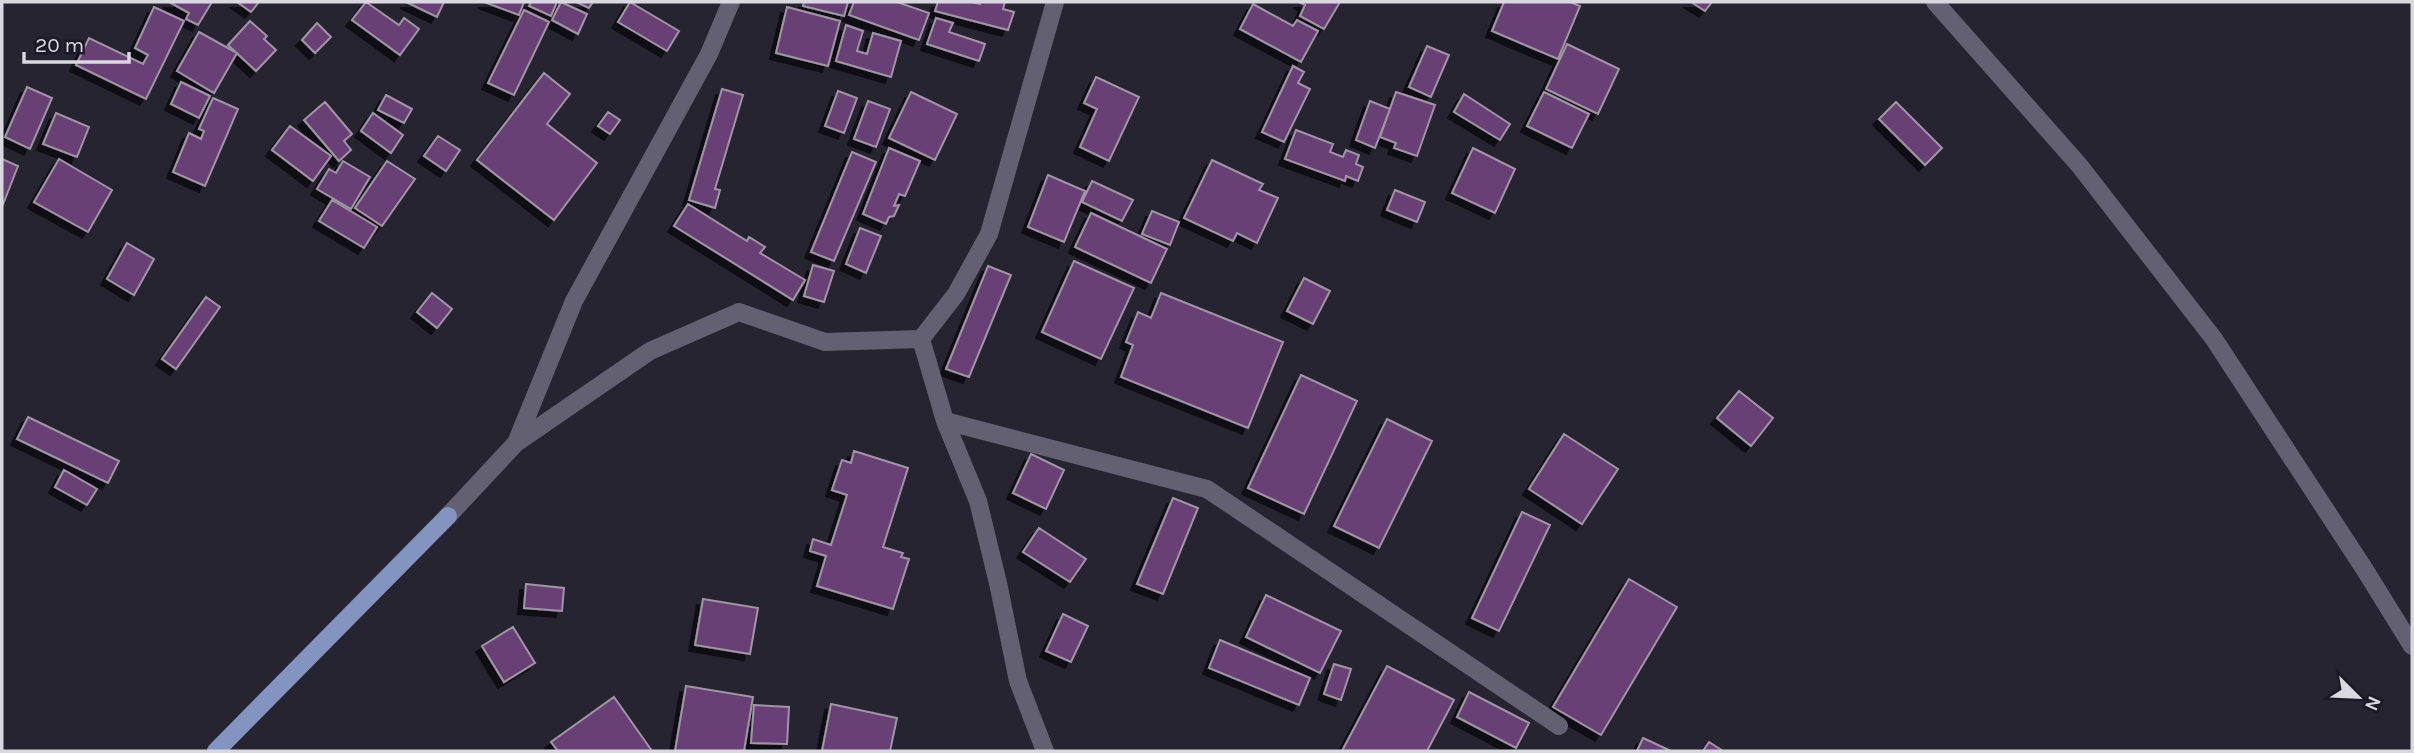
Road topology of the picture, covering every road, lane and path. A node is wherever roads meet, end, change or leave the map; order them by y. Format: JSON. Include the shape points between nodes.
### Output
{"nodes":[{"id":1,"x":732,"y":2,"type":"edge"},
{"id":2,"x":1055,"y":2,"type":"edge"},
{"id":3,"x":1935,"y":2,"type":"edge"},
{"id":4,"x":921,"y":339,"type":"junction"},
{"id":5,"x":945,"y":421,"type":"junction"},
{"id":6,"x":516,"y":443,"type":"junction"},
{"id":7,"x":448,"y":516,"type":"joint"},
{"id":8,"x":2412,"y":646,"type":"edge"},
{"id":9,"x":1559,"y":726,"type":"dead end"},
{"id":10,"x":216,"y":751,"type":"edge"},
{"id":11,"x":1045,"y":751,"type":"edge"}],
"edges":[{"from":1,"to":6,"type":"street","via":[[709,54],[574,301]]},
{"from":2,"to":4,"type":"street","via":[[989,234],[956,294]]},
{"from":3,"to":8,"type":"street","via":[[2079,165],[2214,339]]},
{"from":4,"to":5,"type":"street"},
{"from":4,"to":6,"type":"street","via":[[825,342],[739,312],[650,351]]},
{"from":5,"to":9,"type":"street","via":[[1207,489]]},
{"from":5,"to":11,"type":"street","via":[[978,501],[1018,681]]},
{"from":6,"to":7,"type":"street"},
{"from":7,"to":10,"type":"main road"}]}
